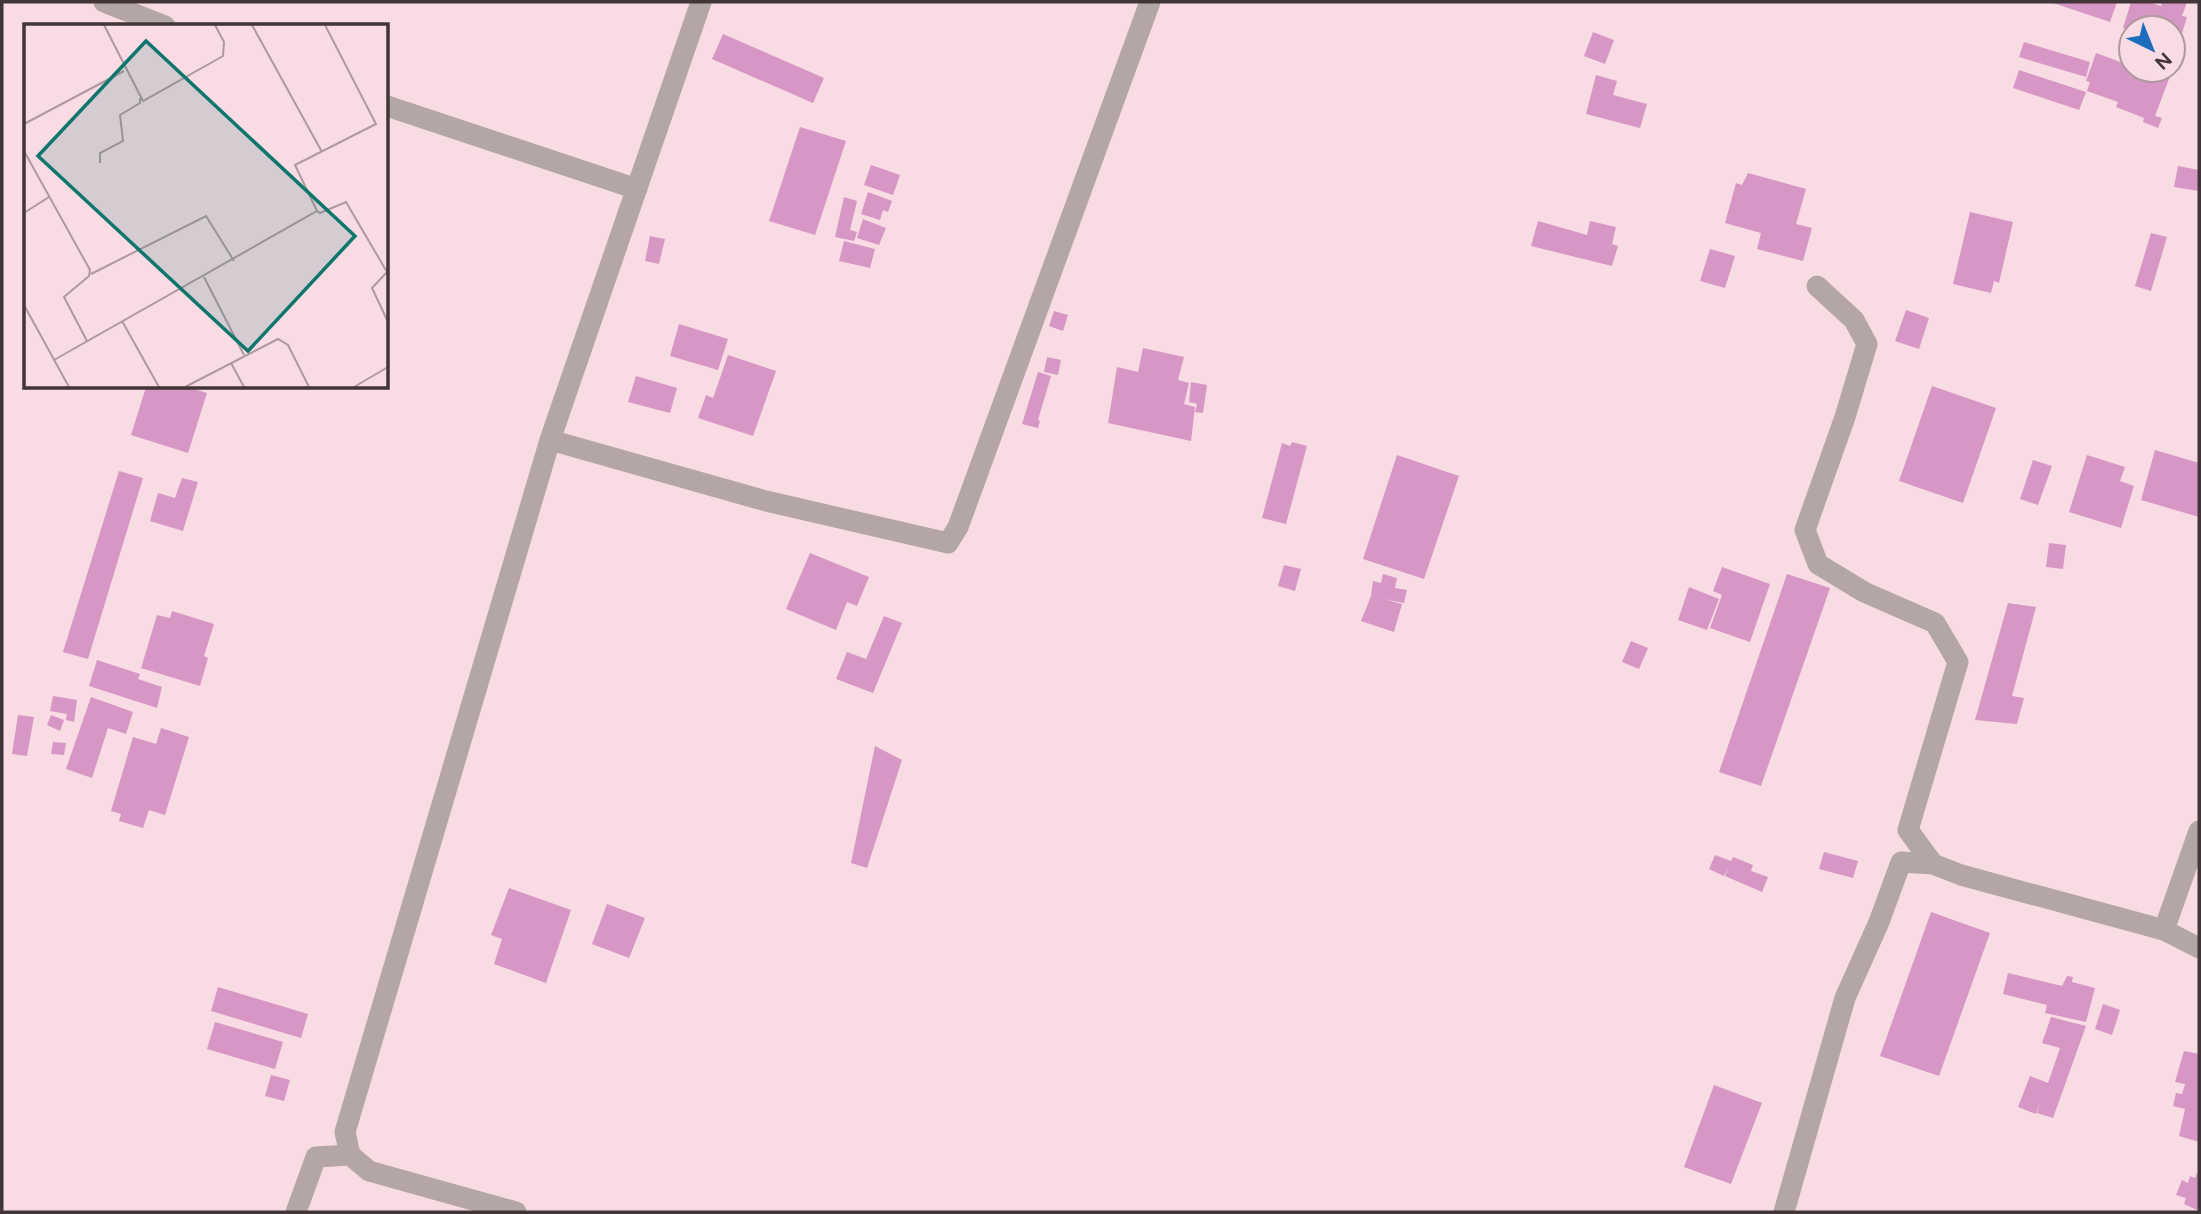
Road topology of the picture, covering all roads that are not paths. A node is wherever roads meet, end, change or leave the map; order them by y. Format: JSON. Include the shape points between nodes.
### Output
{"nodes":[{"id":1,"x":104,"y":2,"type":"edge"},
{"id":2,"x":701,"y":2,"type":"edge"},
{"id":3,"x":1150,"y":2,"type":"edge"},
{"id":4,"x":160,"y":24,"type":"edge"},
{"id":5,"x":388,"y":106,"type":"edge"},
{"id":6,"x":637,"y":189,"type":"junction"},
{"id":7,"x":1817,"y":286,"type":"dead end"},
{"id":8,"x":550,"y":440,"type":"junction"},
{"id":9,"x":2199,"y":831,"type":"edge"},
{"id":10,"x":1933,"y":864,"type":"junction"},
{"id":11,"x":2164,"y":930,"type":"junction"},
{"id":12,"x":2199,"y":948,"type":"edge"},
{"id":13,"x":350,"y":1155,"type":"junction"},
{"id":14,"x":296,"y":1212,"type":"edge"},
{"id":15,"x":516,"y":1212,"type":"edge"},
{"id":16,"x":1784,"y":1212,"type":"edge"}],
"edges":[{"from":1,"to":4,"type":"street"},
{"from":2,"to":6,"type":"street"},
{"from":3,"to":8,"type":"street","via":[[948,543],[766,501]]},
{"from":5,"to":6,"type":"street"},
{"from":6,"to":8,"type":"street"},
{"from":7,"to":10,"type":"street","via":[[1854,320],[1867,344],[1805,530],[1818,564],[1864,592],[1935,622],[1958,662],[1908,830]]},
{"from":8,"to":13,"type":"street","via":[[345,1132]]},
{"from":9,"to":11,"type":"street"},
{"from":10,"to":11,"type":"street"},
{"from":10,"to":16,"type":"street","via":[[1901,862],[1846,998]]},
{"from":11,"to":12,"type":"street"},
{"from":13,"to":14,"type":"street","via":[[316,1157]]},
{"from":13,"to":15,"type":"street","via":[[369,1171]]}]}
